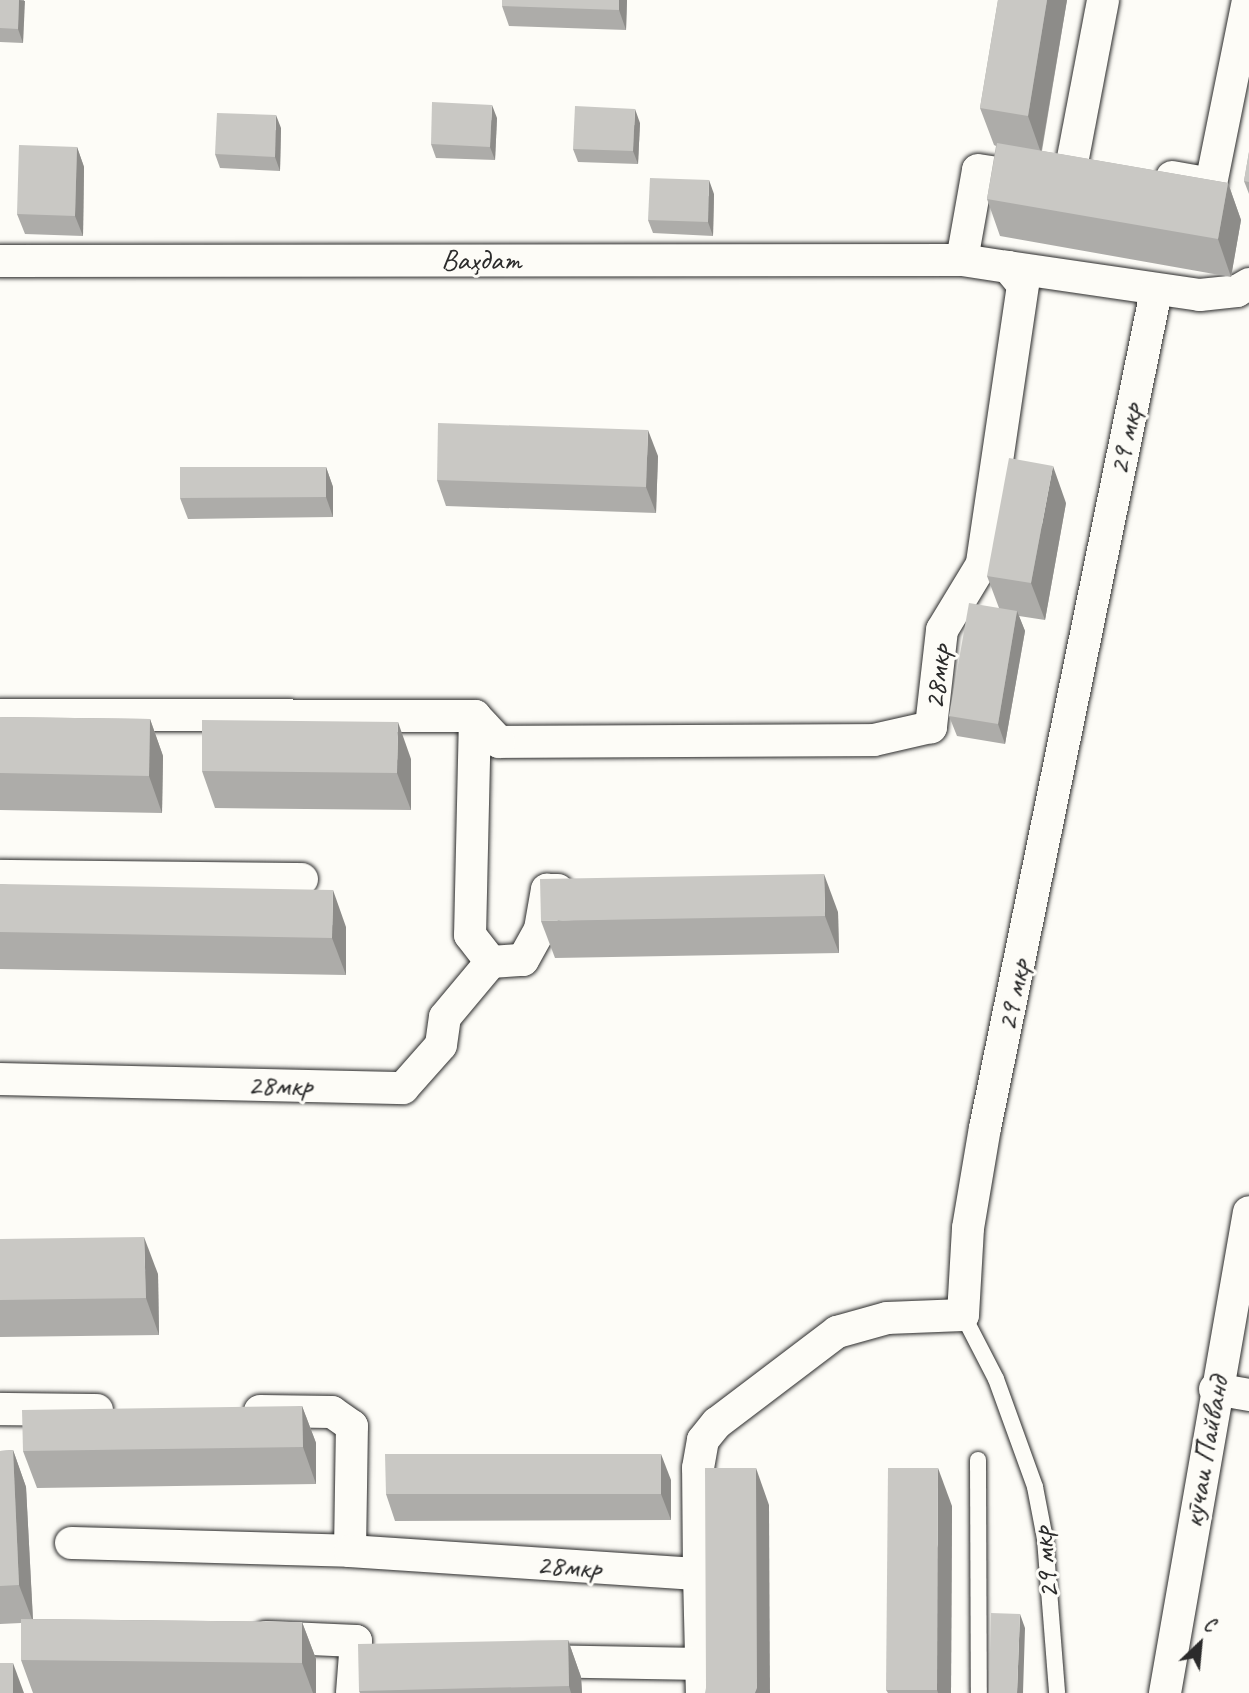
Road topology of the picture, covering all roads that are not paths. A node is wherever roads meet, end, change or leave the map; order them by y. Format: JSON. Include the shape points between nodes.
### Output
{"nodes":[{"id":1,"x":1103,"y":0,"type":"edge"},
{"id":2,"x":1248,"y":0,"type":"edge"},
{"id":3,"x":1147,"y":172,"type":"edge"},
{"id":4,"x":962,"y":260,"type":"junction"},
{"id":5,"x":0,"y":261,"type":"edge"},
{"id":6,"x":1008,"y":267,"type":"junction"},
{"id":7,"x":1249,"y":284,"type":"edge"},
{"id":8,"x":1156,"y":290,"type":"junction"},
{"id":9,"x":0,"y":715,"type":"edge"},
{"id":10,"x":475,"y":716,"type":"junction"},
{"id":11,"x":0,"y":876,"type":"edge"},
{"id":12,"x":302,"y":879,"type":"dead end"},
{"id":13,"x":589,"y":890,"type":"edge"},
{"id":14,"x":491,"y":962,"type":"junction"},
{"id":15,"x":0,"y":1079,"type":"edge"},
{"id":16,"x":1249,"y":1212,"type":"edge"},
{"id":17,"x":963,"y":1315,"type":"junction"},
{"id":18,"x":1215,"y":1389,"type":"junction"},
{"id":19,"x":1249,"y":1395,"type":"edge"},
{"id":20,"x":0,"y":1409,"type":"edge"},
{"id":21,"x":133,"y":1410,"type":"edge"},
{"id":22,"x":226,"y":1411,"type":"edge"},
{"id":23,"x":978,"y":1460,"type":"dead end"},
{"id":24,"x":71,"y":1543,"type":"dead end"},
{"id":25,"x":350,"y":1551,"type":"junction"},
{"id":26,"x":699,"y":1574,"type":"junction"},
{"id":27,"x":233,"y":1636,"type":"edge"},
{"id":28,"x":507,"y":1660,"type":"edge"},
{"id":29,"x":701,"y":1678,"type":"edge"},
{"id":30,"x":352,"y":1693,"type":"edge"},
{"id":31,"x":979,"y":1693,"type":"edge"},
{"id":32,"x":1057,"y":1693,"type":"edge"},
{"id":33,"x":1165,"y":1693,"type":"edge"}],
"edges":[{"from":1,"to":4,"type":"street","via":[[1084,159],[1068,184],[978,170]]},
{"from":2,"to":3,"type":"street","via":[[1211,184]]},
{"from":4,"to":5,"type":"street","name":"Ваҳдат"},
{"from":4,"to":6,"type":"street"},
{"from":6,"to":8,"type":"street"},
{"from":6,"to":10,"type":"street","name":"28мкр","via":[[1023,285],[982,564],[942,630],[931,727],[874,740],[499,742]]},
{"from":7,"to":8,"type":"street","via":[[1237,291],[1199,295]]},
{"from":8,"to":17,"type":"street","name":"29 мкр","via":[[985,1128],[968,1228]]},
{"from":9,"to":10,"type":"street"},
{"from":10,"to":14,"type":"street","via":[[470,934]]},
{"from":11,"to":12,"type":"street"},
{"from":13,"to":14,"type":"street","via":[[547,890],[540,929],[523,960]]},
{"from":14,"to":15,"type":"street","name":"28мкр","via":[[445,1017],[441,1045],[403,1088]]},
{"from":16,"to":18,"type":"street","name":"кӯчаи Пайванд"},
{"from":17,"to":26,"type":"street","via":[[887,1318],[837,1332],[724,1417],[703,1440],[698,1468]]},
{"from":17,"to":32,"type":"lane","name":"29 мкр","via":[[1001,1391],[1035,1487],[1045,1539]]},
{"from":18,"to":19,"type":"street"},
{"from":18,"to":33,"type":"street","name":"кӯчаи Пайванд"},
{"from":20,"to":21,"type":"street"},
{"from":22,"to":25,"type":"street","via":[[332,1412],[345,1417],[352,1426]]},
{"from":23,"to":31,"type":"lane"},
{"from":24,"to":25,"type":"street","name":"28мкр"},
{"from":25,"to":26,"type":"street","name":"28мкр"},
{"from":26,"to":29,"type":"street"},
{"from":27,"to":30,"type":"street","via":[[356,1641],[369,1657]]},
{"from":28,"to":29,"type":"street"}]}
